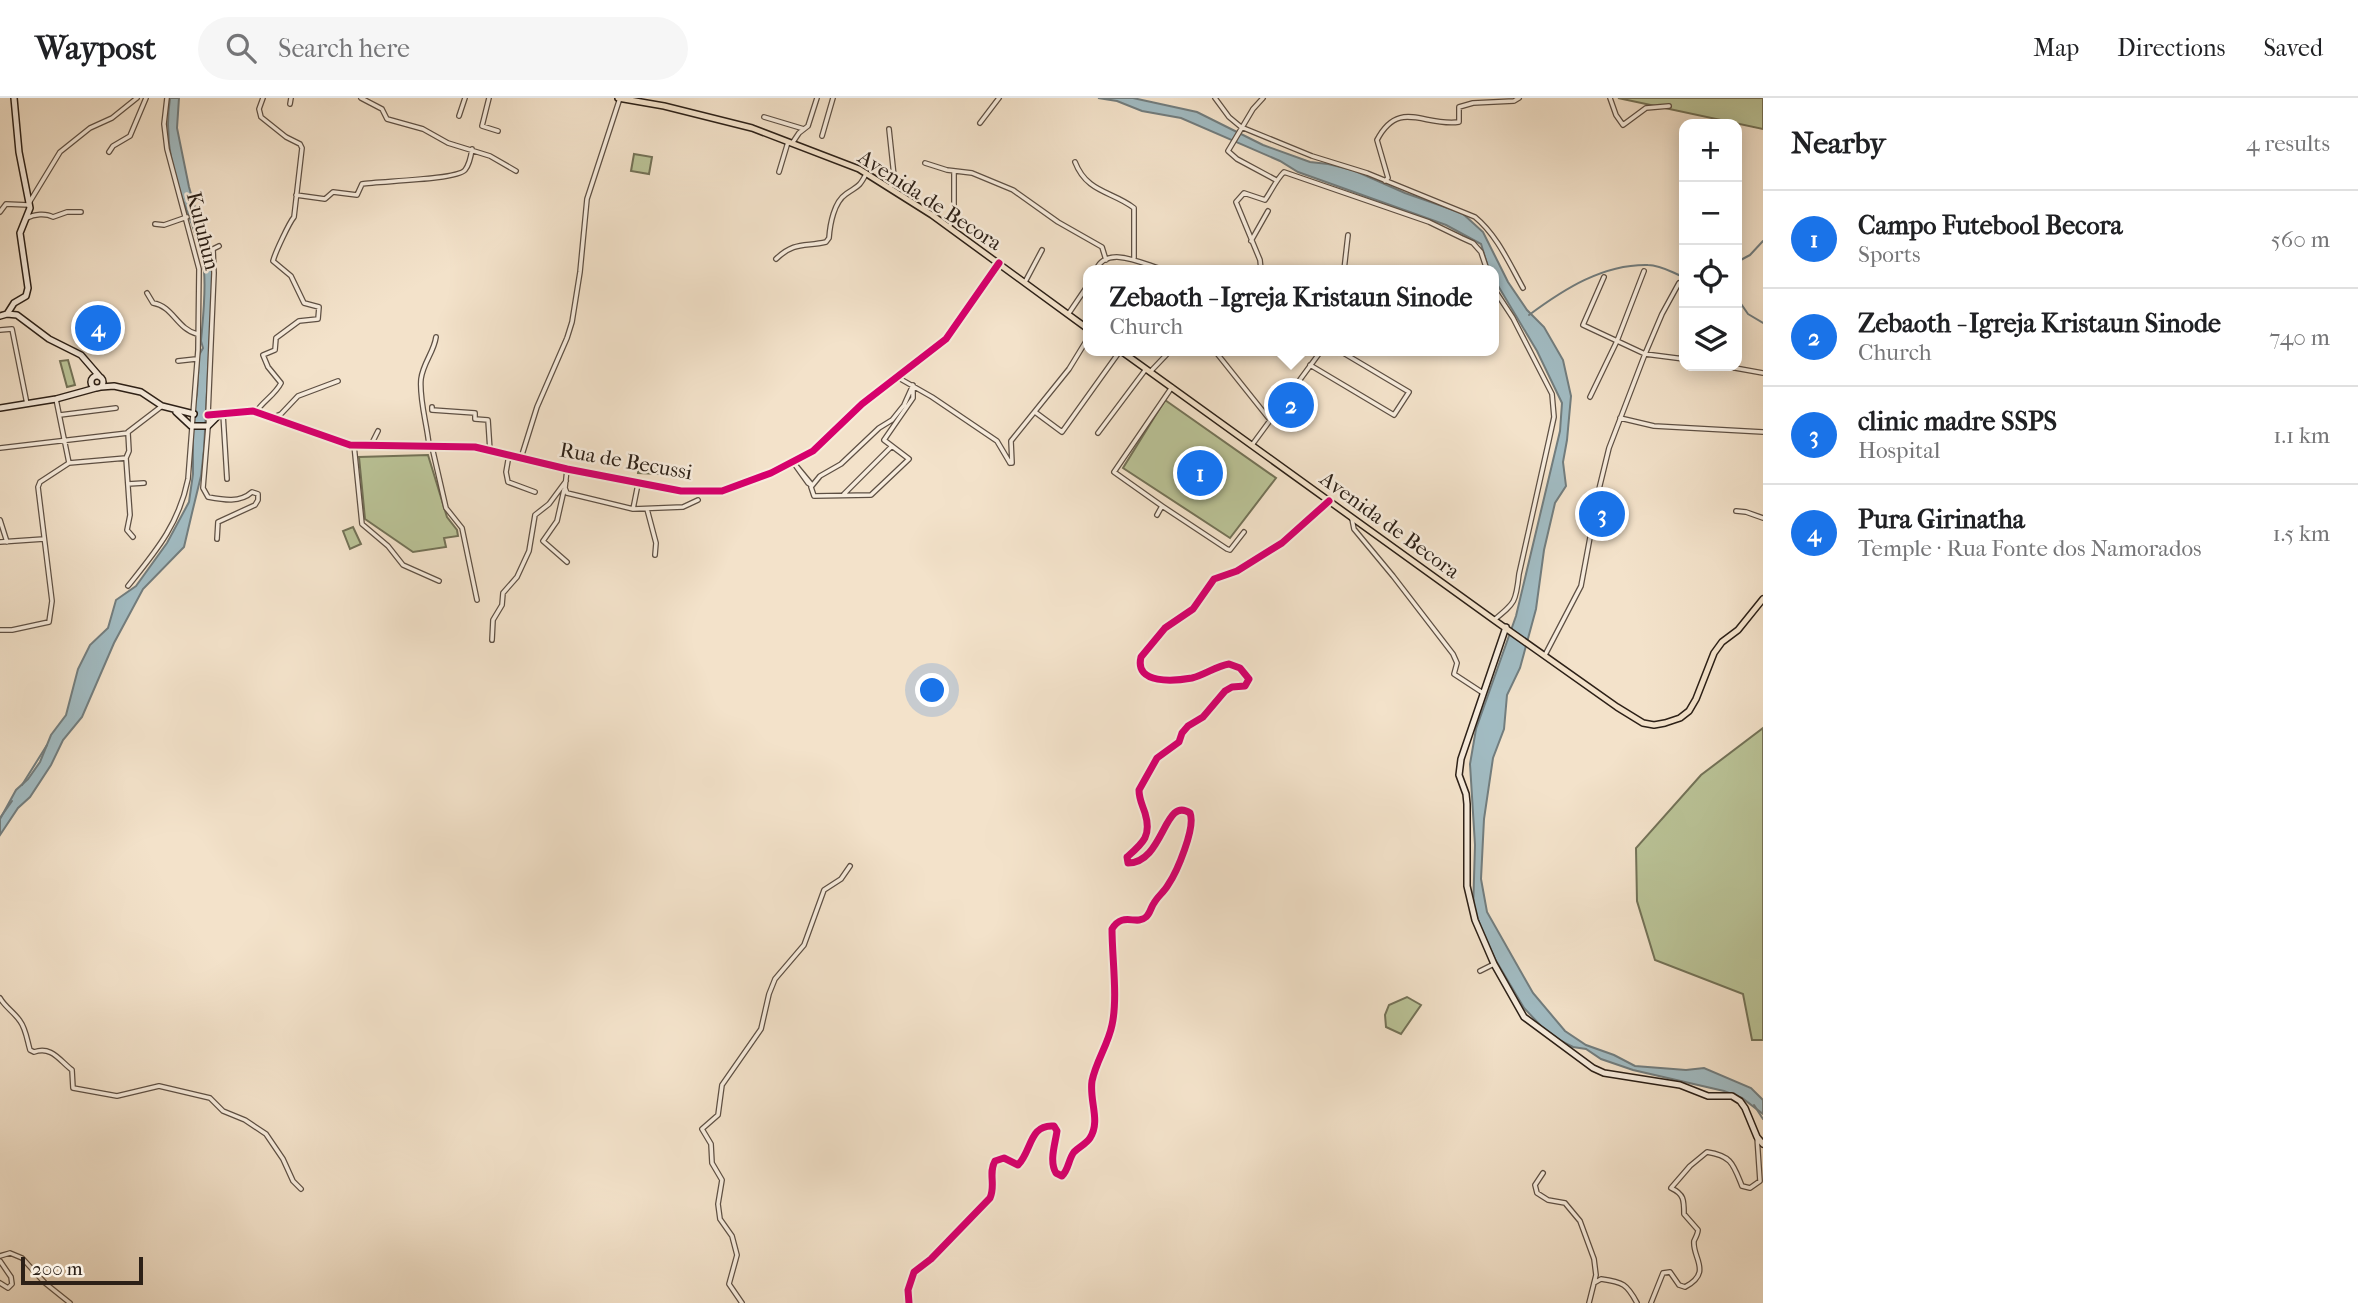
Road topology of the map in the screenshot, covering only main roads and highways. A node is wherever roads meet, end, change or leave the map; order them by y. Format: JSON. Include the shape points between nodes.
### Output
{"nodes":[{"id":1,"x":619,"y":98,"type":"edge"},
{"id":2,"x":1083,"y":325,"type":"edge"},
{"id":3,"x":1127,"y":356,"type":"edge"},
{"id":4,"x":1763,"y":599,"type":"edge"}],
"edges":[{"from":1,"to":2,"type":"main road","name":"Avenida de Becora","via":[[708,116],[791,141],[867,174]]},
{"from":3,"to":4,"type":"main road","name":"Avenida de Becora","via":[[1494,620],[1650,725],[1689,711],[1714,653]]}]}
